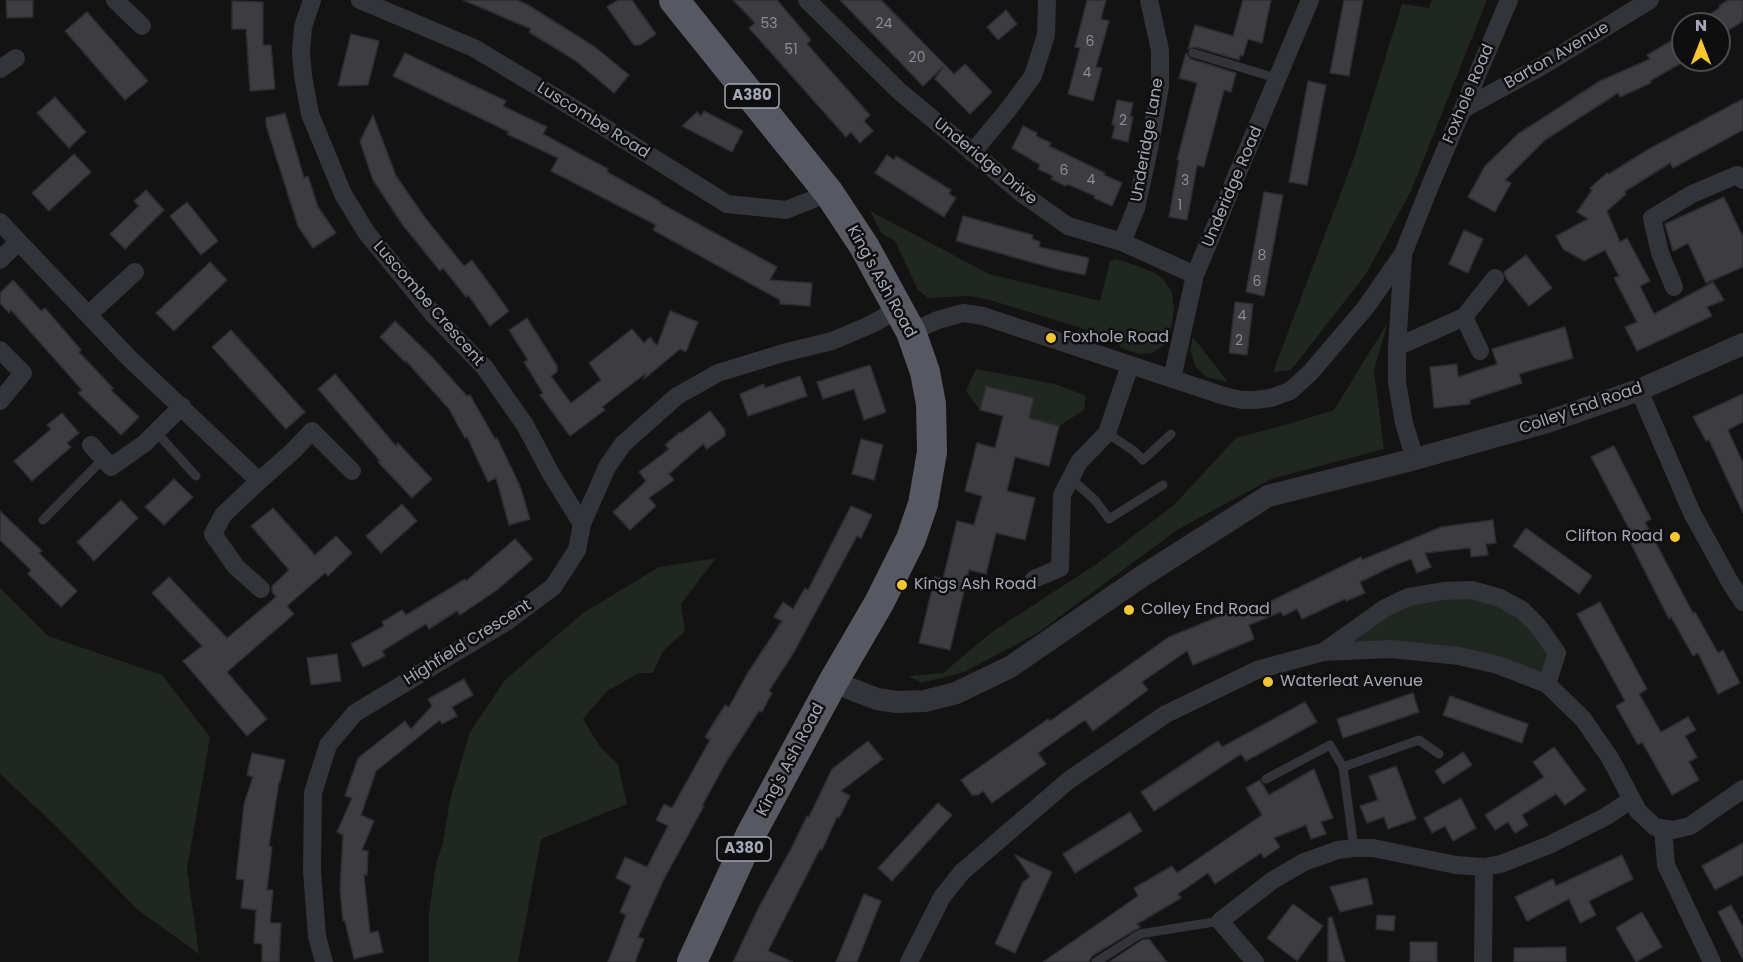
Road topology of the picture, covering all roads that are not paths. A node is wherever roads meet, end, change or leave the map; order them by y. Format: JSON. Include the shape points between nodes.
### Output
{"nodes":[{"id":1,"x":115,"y":0,"type":"edge"},
{"id":2,"x":312,"y":0,"type":"edge"},
{"id":3,"x":360,"y":0,"type":"edge"},
{"id":4,"x":674,"y":0,"type":"edge"},
{"id":5,"x":807,"y":0,"type":"edge"},
{"id":6,"x":1047,"y":0,"type":"edge"},
{"id":7,"x":1149,"y":0,"type":"edge"},
{"id":8,"x":1310,"y":0,"type":"edge"},
{"id":9,"x":1509,"y":0,"type":"edge"},
{"id":10,"x":1650,"y":0,"type":"edge"},
{"id":11,"x":142,"y":26,"type":"dead end"},
{"id":12,"x":1193,"y":53,"type":"dead end"},
{"id":13,"x":16,"y":58,"type":"dead end"},
{"id":14,"x":0,"y":69,"type":"edge"},
{"id":15,"x":1279,"y":79,"type":"junction"},
{"id":16,"x":1463,"y":109,"type":"junction"},
{"id":17,"x":972,"y":153,"type":"junction"},
{"id":18,"x":1743,"y":180,"type":"edge"},
{"id":19,"x":829,"y":193,"type":"junction"},
{"id":20,"x":0,"y":222,"type":"edge"},
{"id":21,"x":18,"y":242,"type":"junction"},
{"id":22,"x":1122,"y":242,"type":"junction"},
{"id":23,"x":1403,"y":254,"type":"junction"},
{"id":24,"x":0,"y":260,"type":"edge"},
{"id":25,"x":135,"y":272,"type":"dead end"},
{"id":26,"x":1195,"y":275,"type":"junction"},
{"id":27,"x":1495,"y":278,"type":"dead end"},
{"id":28,"x":1674,"y":287,"type":"dead end"},
{"id":29,"x":88,"y":315,"type":"junction"},
{"id":30,"x":1464,"y":317,"type":"junction"},
{"id":31,"x":905,"y":320,"type":"junction"},
{"id":32,"x":1743,"y":344,"type":"edge"},
{"id":33,"x":1397,"y":347,"type":"junction"},
{"id":34,"x":0,"y":350,"type":"edge"},
{"id":35,"x":1480,"y":351,"type":"dead end"},
{"id":36,"x":1130,"y":365,"type":"junction"},
{"id":37,"x":1172,"y":379,"type":"junction"},
{"id":38,"x":1640,"y":390,"type":"junction"},
{"id":39,"x":0,"y":401,"type":"edge"},
{"id":40,"x":182,"y":406,"type":"junction"},
{"id":41,"x":156,"y":432,"type":"junction"},
{"id":42,"x":1107,"y":433,"type":"junction"},
{"id":43,"x":1171,"y":434,"type":"dead end"},
{"id":44,"x":91,"y":445,"type":"dead end"},
{"id":45,"x":104,"y":459,"type":"junction"},
{"id":46,"x":1415,"y":459,"type":"junction"},
{"id":47,"x":352,"y":471,"type":"dead end"},
{"id":48,"x":196,"y":476,"type":"dead end"},
{"id":49,"x":1070,"y":478,"type":"junction"},
{"id":50,"x":259,"y":481,"type":"junction"},
{"id":51,"x":1163,"y":486,"type":"dead end"},
{"id":52,"x":43,"y":520,"type":"dead end"},
{"id":53,"x":582,"y":524,"type":"junction"},
{"id":54,"x":1736,"y":578,"type":"edge"},
{"id":55,"x":1034,"y":579,"type":"dead end"},
{"id":56,"x":261,"y":589,"type":"dead end"},
{"id":57,"x":1743,"y":602,"type":"edge"},
{"id":58,"x":1323,"y":652,"type":"junction"},
{"id":59,"x":833,"y":682,"type":"junction"},
{"id":60,"x":1547,"y":684,"type":"junction"},
{"id":61,"x":1439,"y":754,"type":"dead end"},
{"id":62,"x":1343,"y":767,"type":"junction"},
{"id":63,"x":1266,"y":779,"type":"dead end"},
{"id":64,"x":1743,"y":789,"type":"edge"},
{"id":65,"x":1631,"y":800,"type":"junction"},
{"id":66,"x":1663,"y":829,"type":"junction"},
{"id":67,"x":1354,"y":848,"type":"junction"},
{"id":68,"x":1484,"y":867,"type":"junction"},
{"id":69,"x":1220,"y":921,"type":"junction"},
{"id":70,"x":324,"y":962,"type":"edge"},
{"id":71,"x":692,"y":962,"type":"edge"},
{"id":72,"x":909,"y":962,"type":"edge"},
{"id":73,"x":1096,"y":962,"type":"edge"},
{"id":74,"x":1255,"y":962,"type":"edge"},
{"id":75,"x":1483,"y":962,"type":"edge"},
{"id":76,"x":1712,"y":962,"type":"edge"}],
"edges":[{"from":1,"to":11,"type":"street"},
{"from":2,"to":53,"type":"street","name":"Luscombe Crescent","via":[[303,27],[303,76],[310,114],[343,194],[373,241],[433,314],[485,368],[525,425]]},
{"from":3,"to":19,"type":"street","name":"Luscombe Road","via":[[474,48],[727,204],[786,210]]},
{"from":4,"to":19,"type":"highway","name":"King's Ash Road","number":"A380"},
{"from":5,"to":17,"type":"street","name":"Underidge Drive","via":[[899,91]]},
{"from":6,"to":17,"type":"street","via":[[1046,35],[1033,76]]},
{"from":7,"to":22,"type":"street","name":"Underidge Lane","via":[[1160,50],[1160,87],[1136,208]]},
{"from":8,"to":15,"type":"street","name":"Underidge Road"},
{"from":9,"to":16,"type":"street","name":"Foxhole Road"},
{"from":10,"to":16,"type":"street","name":"Barton Avenue"},
{"from":12,"to":15,"type":"lane"},
{"from":13,"to":14,"type":"street"},
{"from":15,"to":26,"type":"street","name":"Underidge Road"},
{"from":16,"to":23,"type":"street","name":"Foxhole Road"},
{"from":17,"to":22,"type":"street","name":"Underidge Drive","via":[[1068,226]]},
{"from":18,"to":28,"type":"street","via":[[1737,175],[1692,194],[1652,218],[1660,253]]},
{"from":19,"to":31,"type":"highway","name":"King's Ash Road","number":"A380"},
{"from":20,"to":21,"type":"street"},
{"from":21,"to":24,"type":"street"},
{"from":21,"to":29,"type":"street"},
{"from":22,"to":26,"type":"street","name":"Underidge Drive"},
{"from":23,"to":33,"type":"street"},
{"from":23,"to":37,"type":"street","name":"Foxhole Road","via":[[1366,307],[1310,374],[1290,391],[1271,398],[1242,400]]},
{"from":25,"to":29,"type":"street"},
{"from":26,"to":37,"type":"street","name":"Underidge Road"},
{"from":27,"to":30,"type":"street"},
{"from":29,"to":40,"type":"street"},
{"from":30,"to":33,"type":"street"},
{"from":30,"to":35,"type":"street"},
{"from":31,"to":36,"type":"street","name":"Foxhole Road","via":[[939,320],[963,313],[983,316]]},
{"from":31,"to":53,"type":"street","name":"Highfield Crescent","via":[[870,325],[832,341],[718,374],[677,396],[623,444],[607,467]]},
{"from":31,"to":59,"type":"highway","name":"King's Ash Road","number":"A380","via":[[925,372],[932,404],[932,452],[923,504],[911,539],[879,603]]},
{"from":32,"to":38,"type":"street","name":"Colley End Road"},
{"from":33,"to":46,"type":"street","via":[[1397,382]]},
{"from":34,"to":39,"type":"street","via":[[23,374]]},
{"from":36,"to":37,"type":"street","name":"Foxhole Road"},
{"from":36,"to":42,"type":"street"},
{"from":38,"to":46,"type":"street","name":"Colley End Road","via":[[1544,423]]},
{"from":38,"to":54,"type":"street","via":[[1692,513]]},
{"from":40,"to":41,"type":"street"},
{"from":40,"to":50,"type":"street"},
{"from":41,"to":45,"type":"street","via":[[111,467]]},
{"from":41,"to":48,"type":"lane"},
{"from":42,"to":43,"type":"lane","via":[[1143,460]]},
{"from":42,"to":49,"type":"street","via":[[1078,462]]},
{"from":44,"to":45,"type":"street"},
{"from":45,"to":52,"type":"lane"},
{"from":46,"to":59,"type":"street","name":"Colley End Road","via":[[1268,496],[1144,574],[1010,667],[957,693],[897,702]]},
{"from":47,"to":50,"type":"street","via":[[312,431]]},
{"from":49,"to":51,"type":"lane","via":[[1109,519]]},
{"from":49,"to":55,"type":"street","via":[[1062,495],[1060,568]]},
{"from":50,"to":56,"type":"street","via":[[223,515],[213,534],[236,567]]},
{"from":53,"to":70,"type":"street","name":"Highfield Crescent","via":[[577,550],[553,586],[506,622],[355,712],[328,745],[313,794],[312,836],[317,936]]},
{"from":54,"to":57,"type":"street"},
{"from":58,"to":60,"type":"street","via":[[1391,649],[1459,656],[1498,665]]},
{"from":58,"to":60,"type":"street","via":[[1385,608],[1408,597],[1472,590],[1500,598],[1522,610],[1538,626],[1557,653]]},
{"from":58,"to":72,"type":"street","via":[[1257,670],[1166,714],[1069,780],[962,872],[942,897]]},
{"from":59,"to":71,"type":"highway","name":"King's Ash Road","number":"A380","via":[[751,834]]},
{"from":60,"to":65,"type":"street","via":[[1583,719],[1610,758]]},
{"from":61,"to":62,"type":"lane","via":[[1419,740]]},
{"from":62,"to":63,"type":"lane","via":[[1330,745]]},
{"from":62,"to":67,"type":"lane"},
{"from":64,"to":66,"type":"street","via":[[1690,826]]},
{"from":65,"to":66,"type":"street","via":[[1650,824]]},
{"from":65,"to":68,"type":"street","via":[[1605,818],[1549,845]]},
{"from":66,"to":76,"type":"street","via":[[1666,865]]},
{"from":67,"to":68,"type":"street"},
{"from":67,"to":69,"type":"street","via":[[1304,862],[1273,880]]},
{"from":68,"to":75,"type":"street"},
{"from":69,"to":73,"type":"lane","via":[[1140,934]]},
{"from":69,"to":74,"type":"street"}]}
